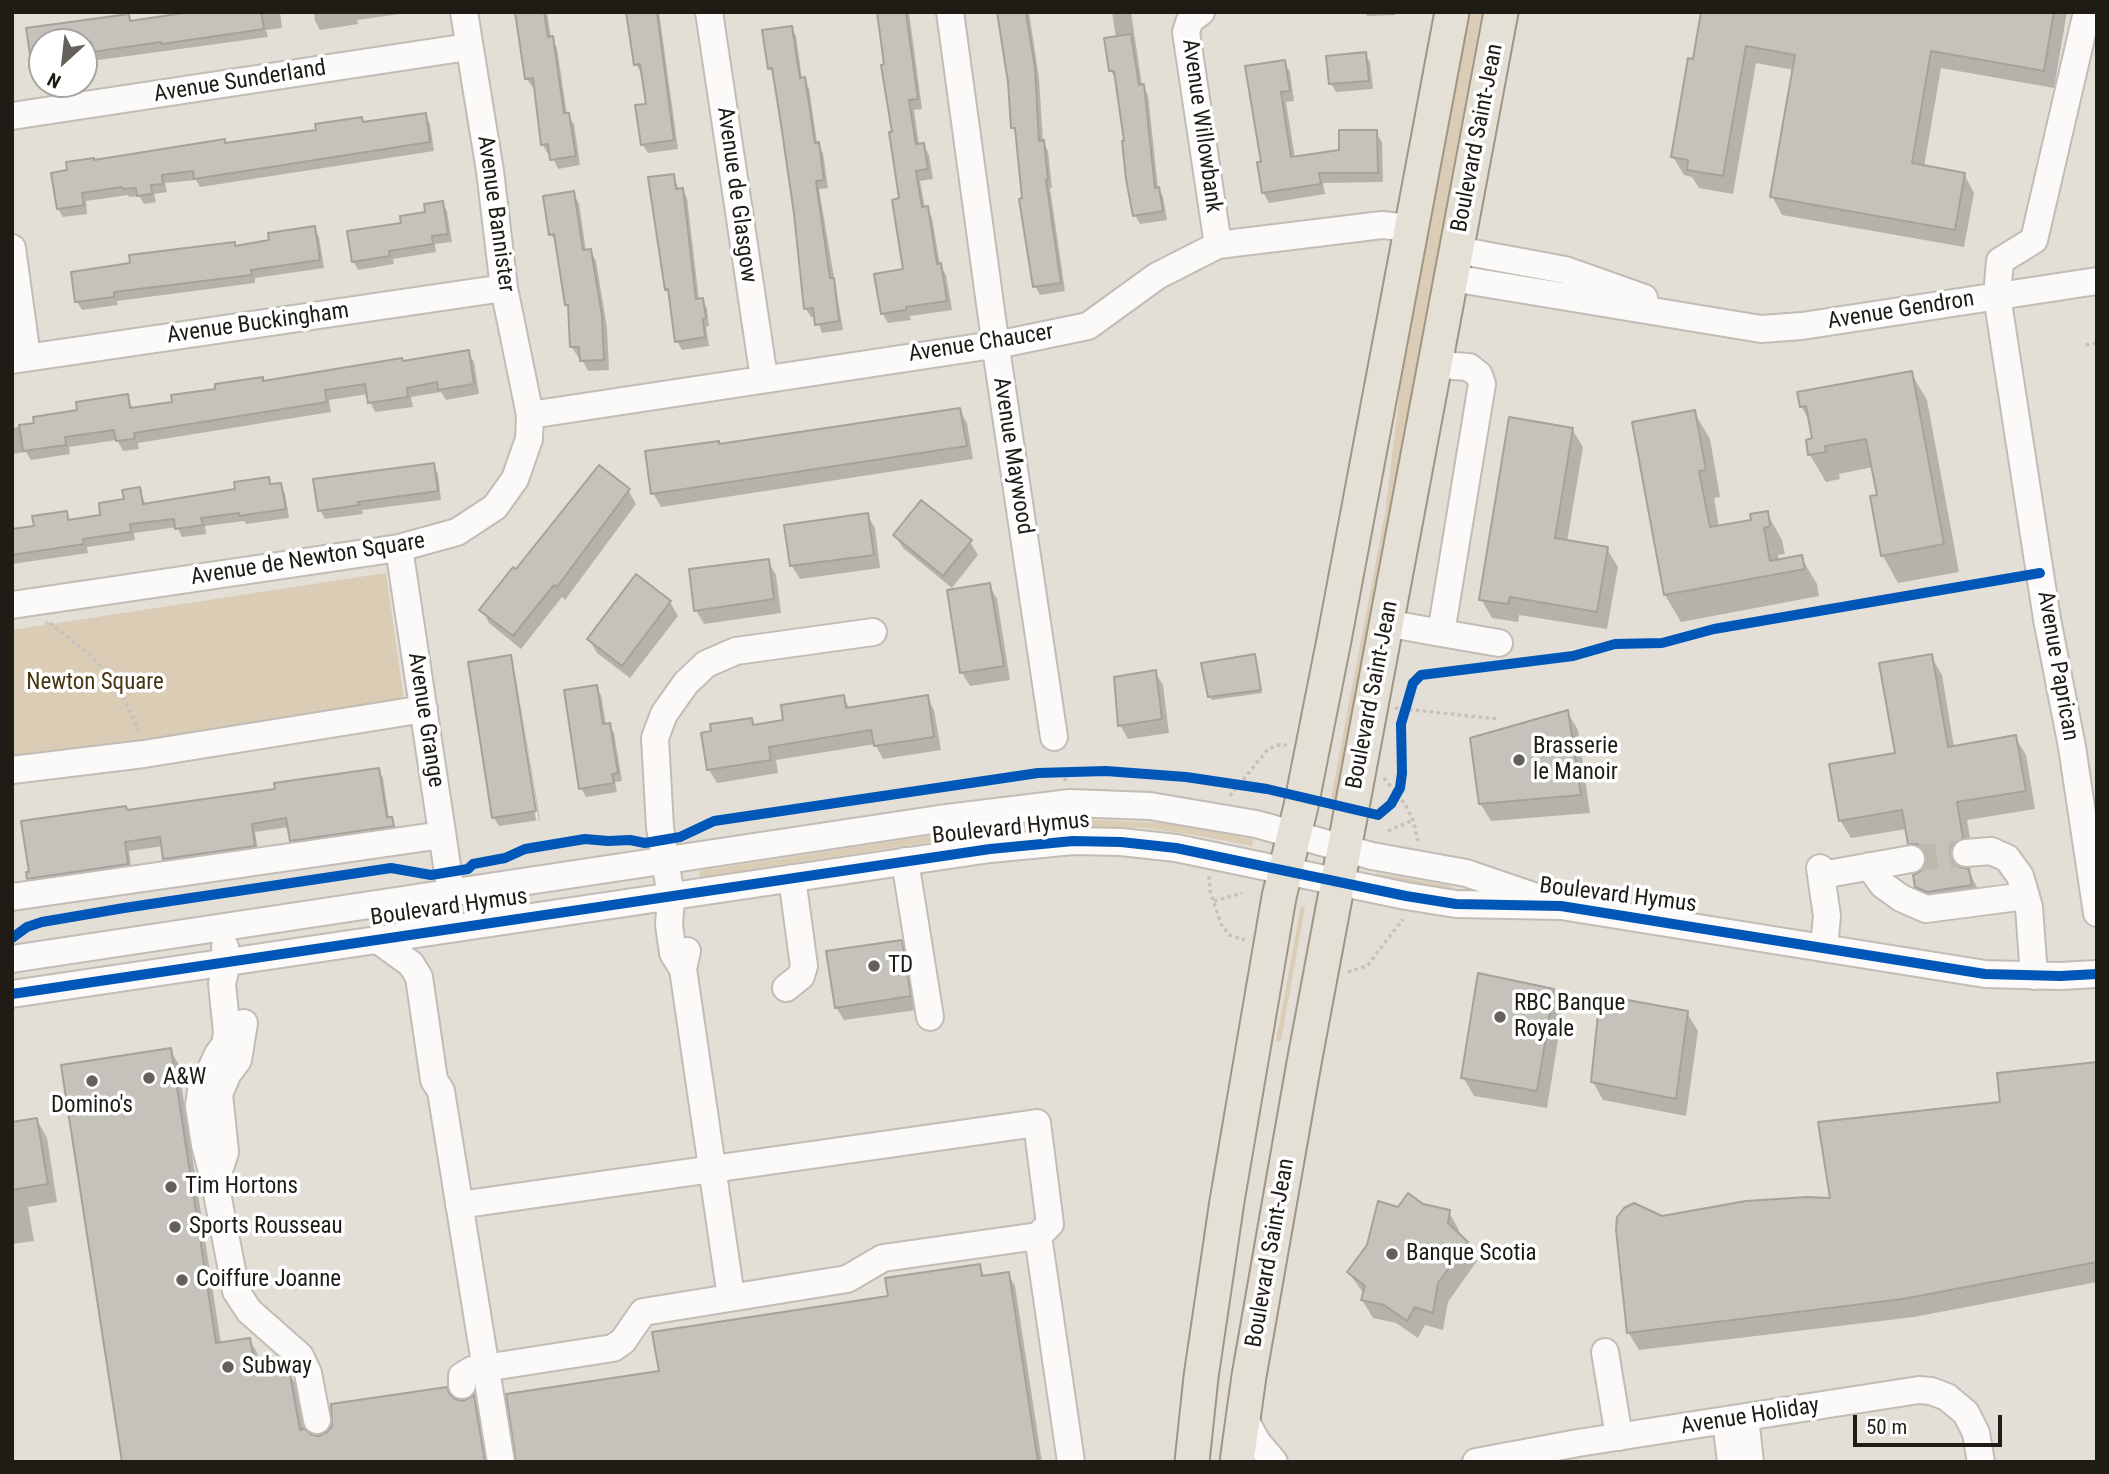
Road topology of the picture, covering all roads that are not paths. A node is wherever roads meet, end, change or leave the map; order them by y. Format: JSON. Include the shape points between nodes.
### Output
{"nodes":[{"id":1,"x":464,"y":12,"type":"edge"},
{"id":2,"x":709,"y":12,"type":"edge"},
{"id":3,"x":950,"y":12,"type":"edge"},
{"id":4,"x":1201,"y":12,"type":"edge"},
{"id":5,"x":1452,"y":12,"type":"edge"},
{"id":6,"x":1501,"y":12,"type":"edge"},
{"id":7,"x":2087,"y":12,"type":"edge"},
{"id":8,"x":468,"y":47,"type":"junction"},
{"id":9,"x":12,"y":116,"type":"edge"},
{"id":10,"x":1411,"y":228,"type":"junction"},
{"id":11,"x":1218,"y":245,"type":"junction"},
{"id":12,"x":12,"y":248,"type":"edge"},
{"id":13,"x":1454,"y":264,"type":"junction"},
{"id":14,"x":2097,"y":281,"type":"edge"},
{"id":15,"x":505,"y":288,"type":"junction"},
{"id":16,"x":1997,"y":296,"type":"junction"},
{"id":17,"x":995,"y":343,"type":"junction"},
{"id":18,"x":20,"y":359,"type":"edge"},
{"id":19,"x":1436,"y":361,"type":"junction"},
{"id":20,"x":764,"y":379,"type":"junction"},
{"id":21,"x":530,"y":415,"type":"junction"},
{"id":22,"x":399,"y":548,"type":"junction"},
{"id":23,"x":20,"y":604,"type":"edge"},
{"id":24,"x":1386,"y":622,"type":"junction"},
{"id":25,"x":873,"y":632,"type":"dead end"},
{"id":26,"x":1441,"y":633,"type":"junction"},
{"id":27,"x":1499,"y":643,"type":"dead end"},
{"id":28,"x":424,"y":709,"type":"junction"},
{"id":29,"x":1054,"y":737,"type":"road end"},
{"id":30,"x":12,"y":770,"type":"edge"},
{"id":31,"x":442,"y":835,"type":"junction"},
{"id":32,"x":1294,"y":835,"type":"junction"},
{"id":33,"x":1344,"y":848,"type":"junction"},
{"id":34,"x":1966,"y":853,"type":"tunnel mouth"},
{"id":35,"x":1911,"y":859,"type":"tunnel mouth"},
{"id":36,"x":666,"y":860,"type":"junction"},
{"id":37,"x":905,"y":861,"type":"junction"},
{"id":38,"x":1869,"y":866,"type":"junction"},
{"id":39,"x":1286,"y":870,"type":"junction"},
{"id":40,"x":792,"y":878,"type":"junction"},
{"id":41,"x":1338,"y":882,"type":"junction"},
{"id":42,"x":451,"y":892,"type":"junction"},
{"id":43,"x":2026,"y":896,"type":"junction"},
{"id":44,"x":12,"y":897,"type":"edge"},
{"id":45,"x":671,"y":897,"type":"junction"},
{"id":46,"x":1561,"y":906,"type":"junction"},
{"id":47,"x":2097,"y":913,"type":"edge"},
{"id":48,"x":221,"y":928,"type":"junction"},
{"id":49,"x":378,"y":940,"type":"junction"},
{"id":50,"x":1824,"y":948,"type":"junction"},
{"id":51,"x":12,"y":959,"type":"edge"},
{"id":52,"x":227,"y":962,"type":"junction"},
{"id":53,"x":2097,"y":974,"type":"edge"},
{"id":54,"x":2034,"y":976,"type":"junction"},
{"id":55,"x":786,"y":988,"type":"dead end"},
{"id":56,"x":12,"y":994,"type":"edge"},
{"id":57,"x":930,"y":1017,"type":"dead end"},
{"id":58,"x":712,"y":1170,"type":"junction"},
{"id":59,"x":459,"y":1205,"type":"junction"},
{"id":60,"x":1038,"y":1236,"type":"junction"},
{"id":61,"x":731,"y":1297,"type":"junction"},
{"id":62,"x":1605,"y":1352,"type":"dead end"},
{"id":63,"x":485,"y":1367,"type":"junction"},
{"id":64,"x":462,"y":1385,"type":"dead end"},
{"id":65,"x":1243,"y":1416,"type":"junction"},
{"id":66,"x":1735,"y":1419,"type":"junction"},
{"id":67,"x":317,"y":1420,"type":"dead end"},
{"id":68,"x":1619,"y":1437,"type":"junction"},
{"id":69,"x":501,"y":1462,"type":"edge"},
{"id":70,"x":1071,"y":1462,"type":"edge"},
{"id":71,"x":1192,"y":1462,"type":"edge"},
{"id":72,"x":1237,"y":1462,"type":"edge"},
{"id":73,"x":1274,"y":1462,"type":"edge"},
{"id":74,"x":1476,"y":1462,"type":"edge"},
{"id":75,"x":1731,"y":1462,"type":"edge"},
{"id":76,"x":1750,"y":1462,"type":"edge"},
{"id":77,"x":1981,"y":1462,"type":"edge"}],
"edges":[{"from":1,"to":8,"type":"street","name":"Avenue Bannister"},
{"from":2,"to":20,"type":"street","name":"Avenue de Glasgow"},
{"from":3,"to":17,"type":"street","name":"Avenue Maywood"},
{"from":4,"to":11,"type":"street","name":"Avenue Willowbank","via":[[1190,20],[1186,32]]},
{"from":5,"to":10,"type":"main road"},
{"from":6,"to":13,"type":"main road","name":"Boulevard Saint-Jean"},
{"from":7,"to":16,"type":"street","name":"Avenue Paprican","via":[[2034,240],[2000,261]]},
{"from":8,"to":9,"type":"street","name":"Avenue Sunderland"},
{"from":8,"to":15,"type":"street","name":"Avenue Bannister"},
{"from":10,"to":11,"type":"street","name":"Avenue Chaucer","via":[[1382,225]]},
{"from":10,"to":32,"type":"main road"},
{"from":11,"to":17,"type":"street","name":"Avenue Chaucer","via":[[1157,276],[1088,327]]},
{"from":12,"to":18,"type":"street"},
{"from":13,"to":16,"type":"street","name":"Avenue Gendron","via":[[1761,329]]},
{"from":13,"to":19,"type":"main road","name":"Boulevard Saint-Jean"},
{"from":14,"to":16,"type":"street","name":"Avenue Gendron"},
{"from":15,"to":18,"type":"street","name":"Avenue Buckingham"},
{"from":15,"to":21,"type":"street","name":"Avenue Bannister"},
{"from":16,"to":47,"type":"street","name":"Avenue Paprican"},
{"from":17,"to":20,"type":"street","name":"Avenue Chaucer"},
{"from":17,"to":29,"type":"street","name":"Avenue Maywood"},
{"from":19,"to":24,"type":"main road","name":"Boulevard Saint-Jean"},
{"from":19,"to":26,"type":"street","via":[[1469,366],[1482,384]]},
{"from":20,"to":21,"type":"street","name":"Avenue Chaucer"},
{"from":21,"to":22,"type":"street","name":"Avenue de Newton Square","via":[[529,439],[515,479],[495,507],[457,532]]},
{"from":22,"to":23,"type":"street","name":"Avenue de Newton Square"},
{"from":22,"to":28,"type":"street","name":"Avenue Grange"},
{"from":24,"to":26,"type":"street"},
{"from":24,"to":33,"type":"main road","name":"Boulevard Saint-Jean"},
{"from":25,"to":36,"type":"street","via":[[736,651],[706,664],[685,683],[664,714],[655,738]]},
{"from":26,"to":27,"type":"street"},
{"from":28,"to":30,"type":"street","via":[[144,754]]},
{"from":28,"to":31,"type":"street","name":"Avenue Grange"},
{"from":31,"to":42,"type":"street","name":"Avenue Grange"},
{"from":31,"to":44,"type":"street"},
{"from":32,"to":33,"type":"street","name":"Boulevard Hymus"},
{"from":32,"to":36,"type":"street","name":"Boulevard Hymus","via":[[1181,810],[1070,803]]},
{"from":32,"to":39,"type":"main road"},
{"from":33,"to":41,"type":"main road","name":"Boulevard Saint-Jean"},
{"from":33,"to":46,"type":"street","name":"Boulevard Hymus","via":[[1466,873]]},
{"from":34,"to":43,"type":"street","via":[[1991,851],[2007,858],[2020,876]]},
{"from":35,"to":38,"type":"street"},
{"from":36,"to":42,"type":"street","name":"Boulevard Hymus"},
{"from":36,"to":45,"type":"street"},
{"from":37,"to":39,"type":"street","name":"Boulevard Hymus","via":[[1021,844],[1098,841],[1176,848]]},
{"from":37,"to":40,"type":"street","name":"Boulevard Hymus"},
{"from":37,"to":57,"type":"street"},
{"from":38,"to":43,"type":"street","via":[[1883,885],[1926,909]]},
{"from":38,"to":50,"type":"street","via":[[1821,871],[1827,915]]},
{"from":39,"to":41,"type":"street","name":"Boulevard Hymus"},
{"from":39,"to":71,"type":"main road","via":[[1227,1201]]},
{"from":40,"to":45,"type":"street","name":"Boulevard Hymus"},
{"from":40,"to":55,"type":"street","via":[[804,966],[802,976]]},
{"from":41,"to":46,"type":"street","name":"Boulevard Hymus","via":[[1456,904]]},
{"from":41,"to":65,"type":"main road","name":"Boulevard Saint-Jean"},
{"from":42,"to":48,"type":"street","name":"Boulevard Hymus"},
{"from":43,"to":54,"type":"street"},
{"from":45,"to":49,"type":"street","name":"Boulevard Hymus"},
{"from":45,"to":58,"type":"street","via":[[684,923],[688,950],[683,969]]},
{"from":46,"to":50,"type":"street","name":"Boulevard Hymus"},
{"from":48,"to":51,"type":"street","name":"Boulevard Hymus"},
{"from":48,"to":52,"type":"street"},
{"from":49,"to":52,"type":"street","name":"Boulevard Hymus"},
{"from":49,"to":59,"type":"street","via":[[411,964],[419,977]]},
{"from":50,"to":54,"type":"street","name":"Boulevard Hymus","via":[[1960,970]]},
{"from":52,"to":56,"type":"street","name":"Boulevard Hymus"},
{"from":52,"to":67,"type":"street","via":[[239,981],[245,1030],[238,1060],[219,1094],[225,1152],[215,1183],[236,1291],[249,1311],[300,1356],[309,1373]]},
{"from":53,"to":54,"type":"street","name":"Boulevard Hymus"},
{"from":58,"to":59,"type":"street"},
{"from":58,"to":60,"type":"street","via":[[1037,1123],[1050,1224]]},
{"from":58,"to":61,"type":"street"},
{"from":59,"to":63,"type":"street"},
{"from":60,"to":61,"type":"street","via":[[883,1258],[847,1279]]},
{"from":60,"to":70,"type":"street"},
{"from":61,"to":63,"type":"street","via":[[643,1312],[624,1341],[613,1348]]},
{"from":62,"to":68,"type":"street"},
{"from":63,"to":64,"type":"street","via":[[462,1376]]},
{"from":63,"to":69,"type":"street"},
{"from":65,"to":72,"type":"main road","name":"Boulevard Saint-Jean"},
{"from":65,"to":73,"type":"street"},
{"from":66,"to":68,"type":"street","name":"Avenue Holiday"},
{"from":66,"to":75,"type":"street"},
{"from":66,"to":76,"type":"street"},
{"from":66,"to":77,"type":"street","name":"Avenue Holiday","via":[[1931,1391],[1966,1413],[1976,1433]]},
{"from":68,"to":74,"type":"street","name":"Avenue Holiday"}]}
